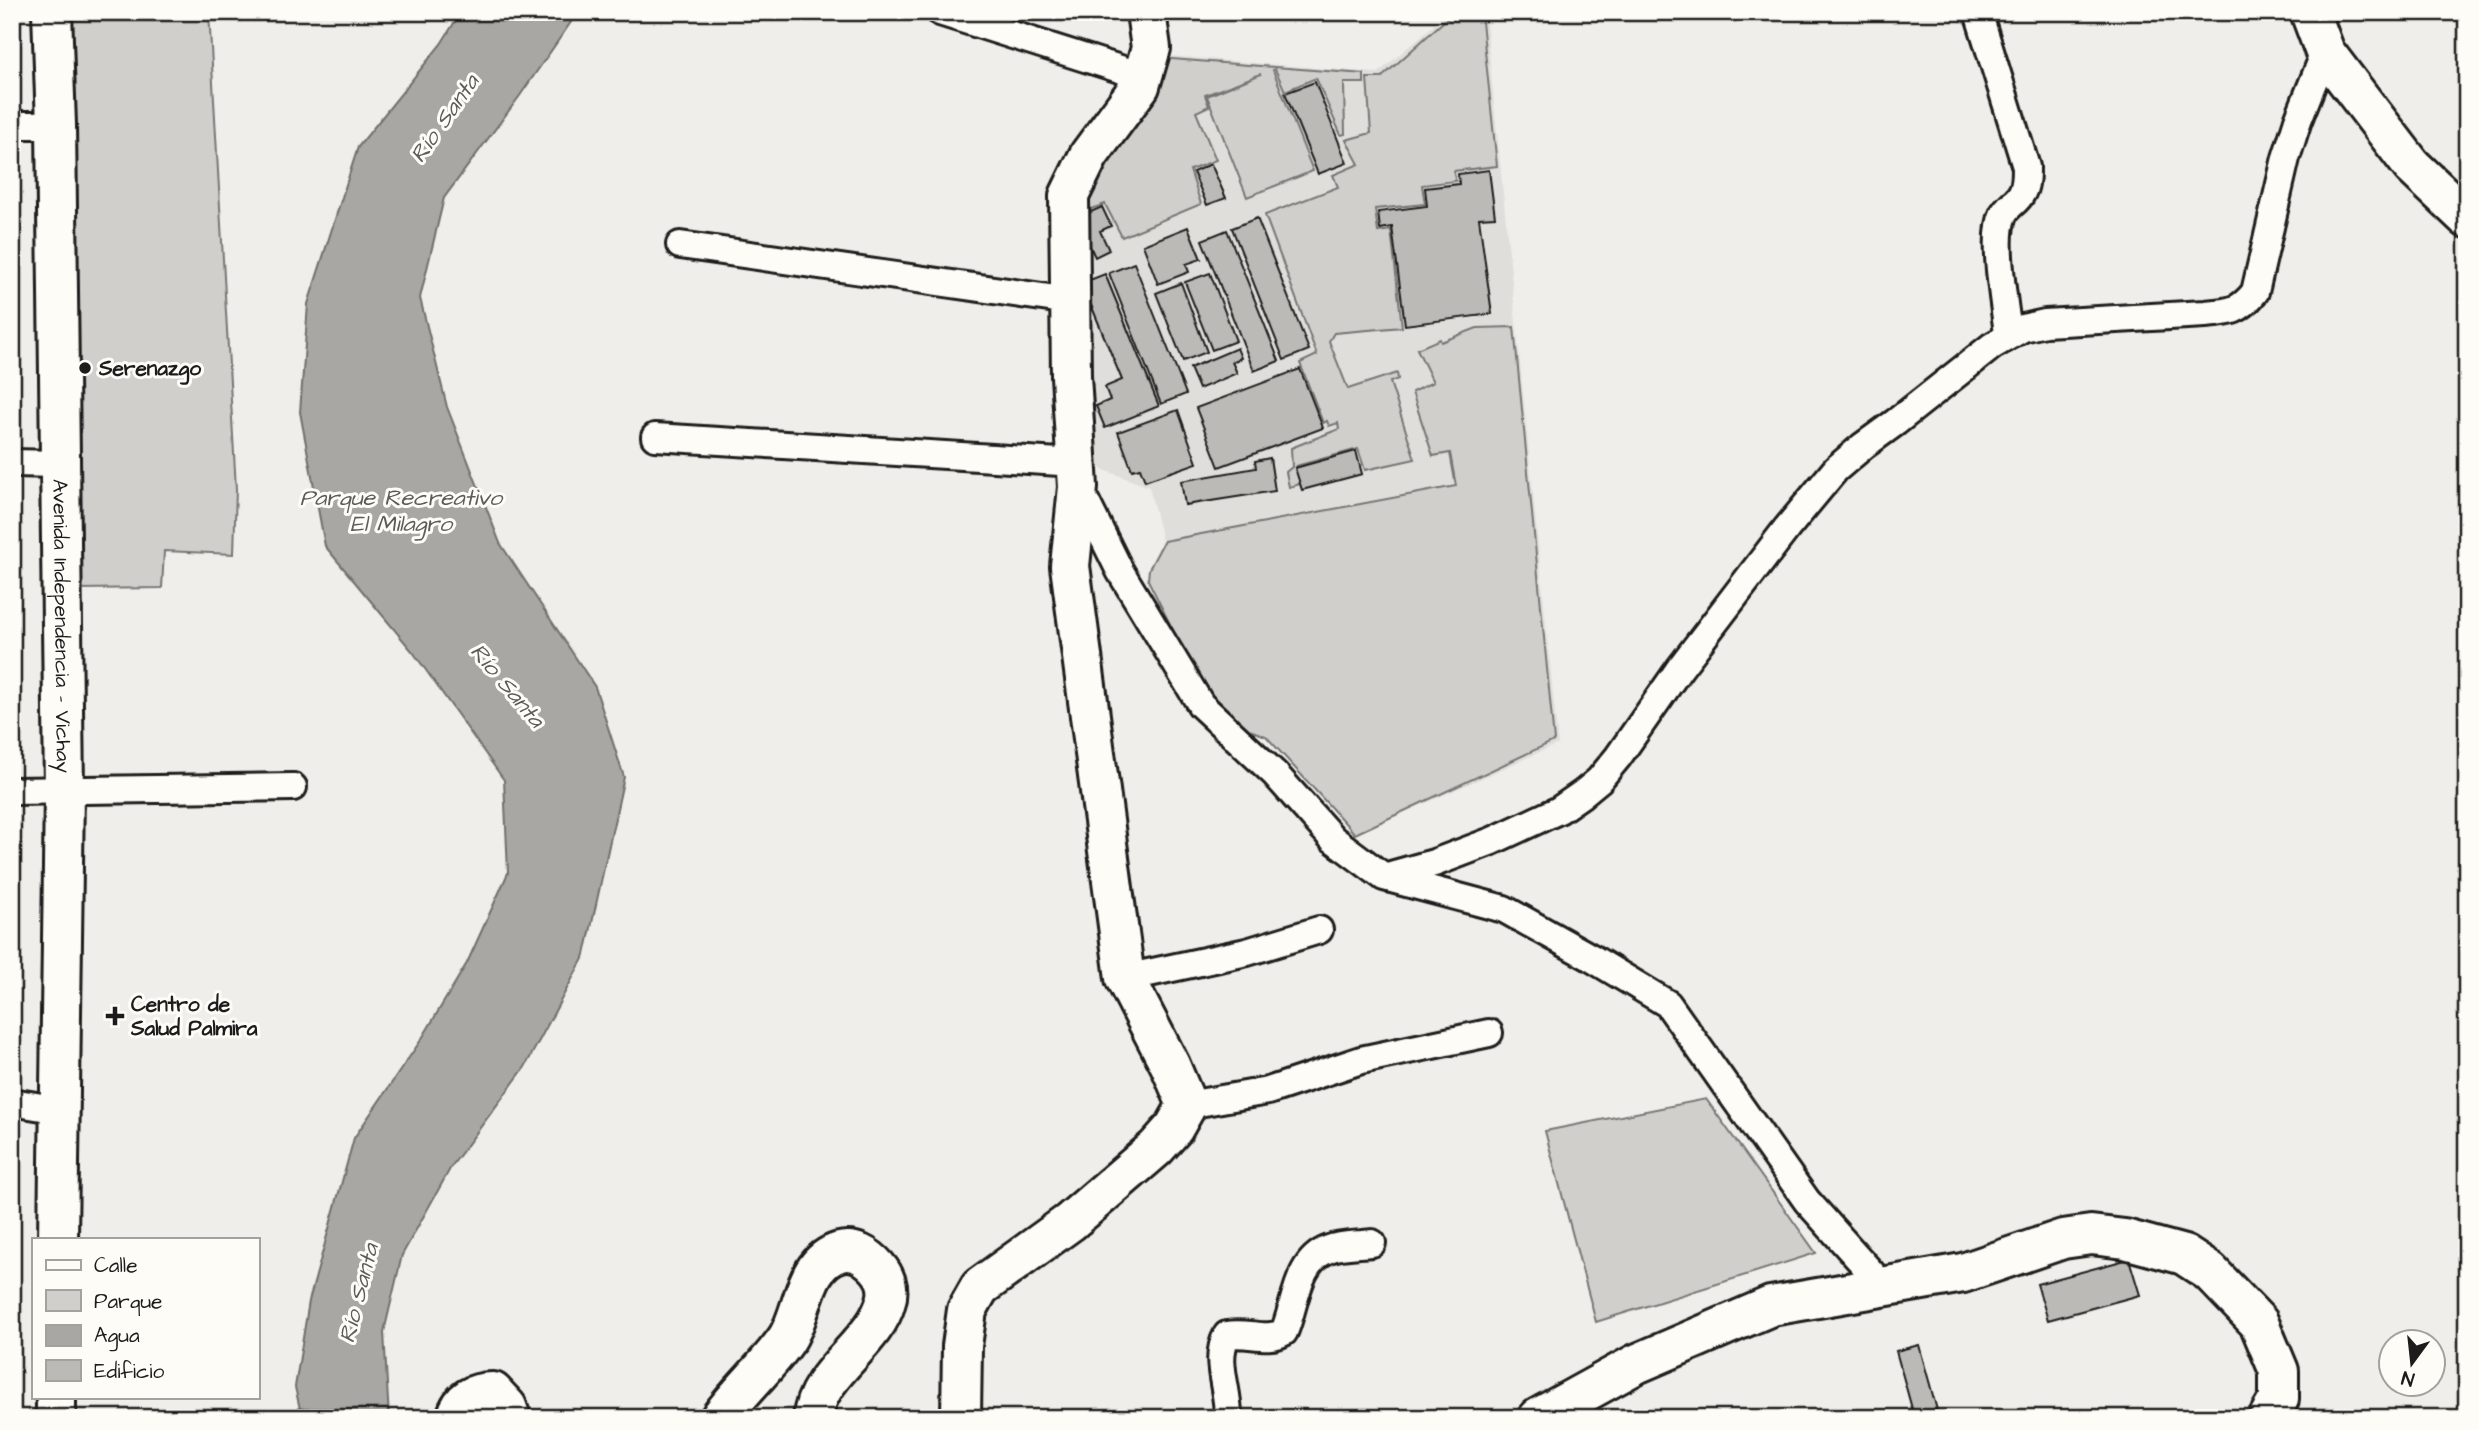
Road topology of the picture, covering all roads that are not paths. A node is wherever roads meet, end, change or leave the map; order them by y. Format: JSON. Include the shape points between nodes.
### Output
{"nodes":[{"id":1,"x":52,"y":12,"type":"edge"},
{"id":2,"x":940,"y":12,"type":"edge"},
{"id":3,"x":1146,"y":12,"type":"edge"},
{"id":4,"x":1978,"y":12,"type":"edge"},
{"id":5,"x":2310,"y":12,"type":"edge"},
{"id":6,"x":2325,"y":52,"type":"junction"},
{"id":7,"x":1142,"y":76,"type":"junction"},
{"id":8,"x":12,"y":125,"type":"edge"},
{"id":9,"x":56,"y":125,"type":"junction"},
{"id":10,"x":2467,"y":218,"type":"edge"},
{"id":11,"x":680,"y":245,"type":"dead end"},
{"id":12,"x":1070,"y":301,"type":"junction"},
{"id":13,"x":2008,"y":334,"type":"junction"},
{"id":14,"x":655,"y":437,"type":"dead end"},
{"id":15,"x":12,"y":463,"type":"edge"},
{"id":16,"x":58,"y":464,"type":"junction"},
{"id":17,"x":1077,"y":475,"type":"junction"},
{"id":18,"x":293,"y":787,"type":"dead end"},
{"id":19,"x":12,"y":791,"type":"edge"},
{"id":20,"x":64,"y":791,"type":"junction"},
{"id":21,"x":1384,"y":877,"type":"junction"},
{"id":22,"x":1319,"y":930,"type":"dead end"},
{"id":23,"x":1125,"y":978,"type":"junction"},
{"id":24,"x":1489,"y":1033,"type":"dead end"},
{"id":25,"x":12,"y":1102,"type":"edge"},
{"id":26,"x":1187,"y":1105,"type":"junction"},
{"id":27,"x":60,"y":1110,"type":"junction"},
{"id":28,"x":58,"y":1238,"type":"edge"},
{"id":29,"x":1372,"y":1243,"type":"dead end"},
{"id":30,"x":1884,"y":1287,"type":"junction"},
{"id":31,"x":56,"y":1398,"type":"edge"},
{"id":32,"x":56,"y":1418,"type":"edge"},
{"id":33,"x":456,"y":1418,"type":"edge"},
{"id":34,"x":511,"y":1418,"type":"edge"},
{"id":35,"x":720,"y":1418,"type":"edge"},
{"id":36,"x":813,"y":1418,"type":"edge"},
{"id":37,"x":961,"y":1418,"type":"edge"},
{"id":38,"x":1228,"y":1418,"type":"edge"},
{"id":39,"x":1538,"y":1418,"type":"edge"},
{"id":40,"x":2268,"y":1418,"type":"edge"}],
"edges":[{"from":1,"to":9,"type":"main road","name":"Avenida Independencia - Vichay"},
{"from":2,"to":7,"type":"street"},
{"from":3,"to":7,"type":"main road","via":[[1151,48]]},
{"from":4,"to":13,"type":"street","via":[[2026,167],[2021,194],[2003,215],[2000,232]]},
{"from":5,"to":6,"type":"main road"},
{"from":6,"to":10,"type":"main road","via":[[2412,166]]},
{"from":6,"to":13,"type":"street","via":[[2286,158],[2255,292],[2244,306],[2225,313],[2045,323]]},
{"from":7,"to":12,"type":"main road","via":[[1140,86],[1088,155],[1069,196]]},
{"from":8,"to":9,"type":"street"},
{"from":9,"to":16,"type":"main road","name":"Avenida Independencia - Vichay"},
{"from":11,"to":12,"type":"street"},
{"from":12,"to":17,"type":"main road"},
{"from":13,"to":21,"type":"street","via":[[1836,469],[1688,657],[1599,780],[1559,810],[1492,841]]},
{"from":14,"to":17,"type":"street"},
{"from":15,"to":16,"type":"street"},
{"from":16,"to":20,"type":"main road","name":"Avenida Independencia - Vichay"},
{"from":17,"to":21,"type":"street","via":[[1120,570],[1201,705],[1275,774],[1332,839]]},
{"from":17,"to":23,"type":"main road","via":[[1070,566]]},
{"from":18,"to":20,"type":"street"},
{"from":19,"to":20,"type":"street"},
{"from":20,"to":27,"type":"main road","name":"Avenida Independencia - Vichay"},
{"from":21,"to":30,"type":"street","via":[[1504,909],[1668,1004],[1807,1201]]},
{"from":22,"to":23,"type":"street","via":[[1247,952]]},
{"from":23,"to":26,"type":"main road"},
{"from":24,"to":26,"type":"street","via":[[1362,1060],[1268,1091]]},
{"from":25,"to":27,"type":"street"},
{"from":26,"to":37,"type":"main road","via":[[1156,1148],[1070,1222],[980,1287],[967,1310]]},
{"from":27,"to":28,"type":"main road","name":"Avenida Independencia - Vichay"},
{"from":29,"to":38,"type":"street","via":[[1329,1249],[1313,1259],[1301,1276],[1284,1332],[1266,1337],[1227,1335],[1220,1359]]},
{"from":30,"to":39,"type":"main road","via":[[1771,1306],[1636,1364]]},
{"from":30,"to":40,"type":"main road","via":[[1963,1273],[2063,1239],[2091,1235],[2183,1255],[2210,1272],[2259,1323],[2279,1371],[2279,1399]]},
{"from":31,"to":32,"type":"main road"},
{"from":33,"to":34,"type":"main road","via":[[464,1401],[476,1392],[492,1392]]},
{"from":35,"to":36,"type":"main road","via":[[787,1338],[814,1271],[831,1255],[848,1250],[868,1257],[885,1277],[887,1299],[879,1319],[825,1387]]}]}
